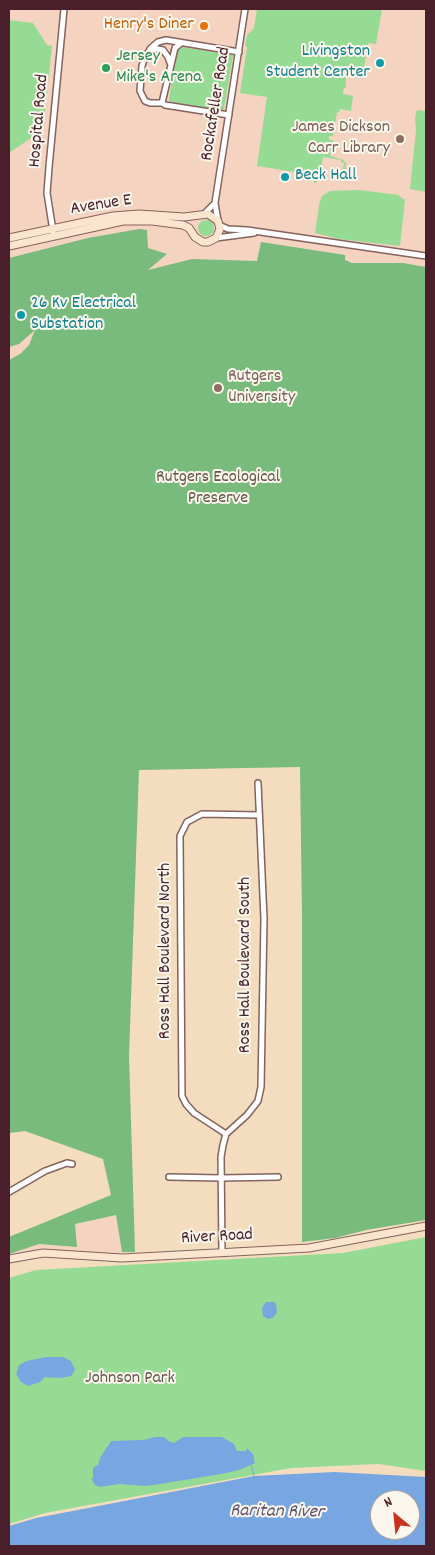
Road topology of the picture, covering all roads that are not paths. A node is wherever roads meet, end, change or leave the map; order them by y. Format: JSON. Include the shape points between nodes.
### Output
{"nodes":[{"id":1,"x":64,"y":9,"type":"edge"},
{"id":2,"x":245,"y":9,"type":"edge"},
{"id":3,"x":181,"y":43,"type":"junction"},
{"id":4,"x":151,"y":48,"type":"junction"},
{"id":5,"x":239,"y":52,"type":"junction"},
{"id":6,"x":172,"y":67,"type":"junction"},
{"id":7,"x":162,"y":103,"type":"junction"},
{"id":8,"x":229,"y":115,"type":"junction"},
{"id":9,"x":215,"y":203,"type":"junction"},
{"id":10,"x":202,"y":215,"type":"junction"},
{"id":11,"x":219,"y":223,"type":"junction"},
{"id":12,"x":53,"y":232,"type":"junction"},
{"id":13,"x":260,"y":232,"type":"junction"},
{"id":14,"x":193,"y":233,"type":"junction"},
{"id":15,"x":9,"y":238,"type":"edge"},
{"id":16,"x":216,"y":238,"type":"junction"},
{"id":17,"x":9,"y":246,"type":"edge"},
{"id":18,"x":426,"y":256,"type":"edge"},
{"id":19,"x":258,"y":783,"type":"dead end"},
{"id":20,"x":258,"y":815,"type":"junction"},
{"id":21,"x":226,"y":1134,"type":"junction"},
{"id":22,"x":72,"y":1164,"type":"dead end"},
{"id":23,"x":169,"y":1177,"type":"dead end"},
{"id":24,"x":278,"y":1177,"type":"dead end"},
{"id":25,"x":221,"y":1178,"type":"junction"},
{"id":26,"x":9,"y":1192,"type":"edge"},
{"id":27,"x":426,"y":1226,"type":"edge"},
{"id":28,"x":222,"y":1253,"type":"junction"},
{"id":29,"x":9,"y":1259,"type":"edge"}],
"edges":[{"from":1,"to":12,"type":"street","name":"Hospital Road","via":[[49,167],[48,193]]},
{"from":2,"to":5,"type":"street","name":"Rockafeller Road"},
{"from":3,"to":4,"type":"street","via":[[166,40]]},
{"from":3,"to":5,"type":"street"},
{"from":3,"to":6,"type":"street","via":[[175,48]]},
{"from":4,"to":6,"type":"street","via":[[163,50]]},
{"from":4,"to":7,"type":"street","via":[[142,66],[140,91],[150,104]]},
{"from":5,"to":8,"type":"street","name":"Rockafeller Road"},
{"from":6,"to":7,"type":"street"},
{"from":7,"to":8,"type":"street"},
{"from":8,"to":9,"type":"street","name":"Rockafeller Road"},
{"from":9,"to":10,"type":"street"},
{"from":9,"to":11,"type":"street","name":"Rockafeller Road"},
{"from":10,"to":11,"type":"street","name":"Avenue E","via":[[212,215]]},
{"from":10,"to":12,"type":"street","name":"Avenue E","via":[[125,215]]},
{"from":10,"to":14,"type":"street","via":[[194,221]]},
{"from":11,"to":13,"type":"street","name":"Avenue E","via":[[228,229]]},
{"from":11,"to":16,"type":"street"},
{"from":12,"to":14,"type":"street","name":"Avenue E","via":[[139,221],[176,223]]},
{"from":12,"to":15,"type":"street","name":"Avenue E"},
{"from":12,"to":17,"type":"street","name":"Avenue E"},
{"from":13,"to":16,"type":"street","name":"Avenue E"},
{"from":13,"to":18,"type":"street","name":"Avenue E"},
{"from":14,"to":16,"type":"street","name":"Avenue E","via":[[203,242]]},
{"from":19,"to":20,"type":"street","name":"Ross Hall Boulevard South"},
{"from":20,"to":21,"type":"street","name":"Ross Hall Boulevard South","via":[[264,919],[261,1087],[253,1108]]},
{"from":20,"to":21,"type":"street","name":"Ross Hall Boulevard North","via":[[202,814],[187,822],[180,836],[182,1096],[194,1113]]},
{"from":21,"to":25,"type":"street"},
{"from":22,"to":26,"type":"street","via":[[45,1171]]},
{"from":23,"to":25,"type":"street"},
{"from":24,"to":25,"type":"street"},
{"from":25,"to":28,"type":"street"},
{"from":27,"to":28,"type":"street","name":"River Road","via":[[322,1246]]},
{"from":28,"to":29,"type":"street","name":"River Road","via":[[122,1258],[43,1253]]}]}
